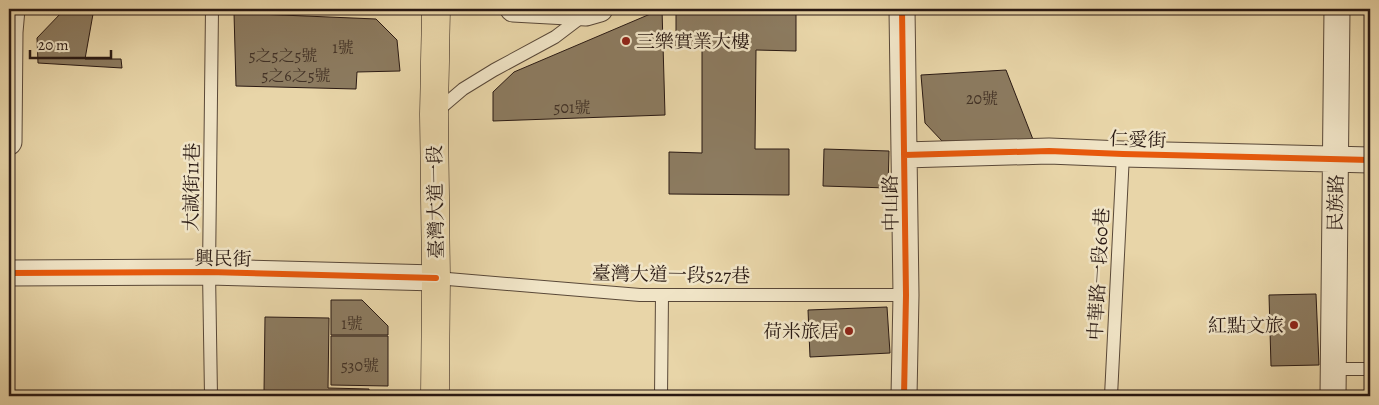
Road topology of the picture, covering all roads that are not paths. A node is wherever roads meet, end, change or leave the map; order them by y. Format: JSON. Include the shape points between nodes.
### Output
{"nodes":[{"id":1,"x":12,"y":9,"type":"edge"},
{"id":2,"x":212,"y":9,"type":"edge"},
{"id":3,"x":436,"y":9,"type":"edge"},
{"id":4,"x":513,"y":9,"type":"edge"},
{"id":5,"x":902,"y":9,"type":"edge"},
{"id":6,"x":1337,"y":9,"type":"edge"},
{"id":7,"x":593,"y":11,"type":"edge"},
{"id":8,"x":434,"y":114,"type":"junction"},
{"id":9,"x":9,"y":142,"type":"edge"},
{"id":10,"x":1123,"y":154,"type":"junction"},
{"id":11,"x":904,"y":155,"type":"junction"},
{"id":12,"x":1336,"y":160,"type":"junction"},
{"id":13,"x":1370,"y":160,"type":"edge"},
{"id":14,"x":209,"y":272,"type":"junction"},
{"id":15,"x":9,"y":273,"type":"edge"},
{"id":16,"x":436,"y":278,"type":"junction"},
{"id":17,"x":662,"y":295,"type":"junction"},
{"id":18,"x":906,"y":295,"type":"junction"},
{"id":19,"x":1332,"y":369,"type":"junction"},
{"id":20,"x":1370,"y":369,"type":"edge"},
{"id":21,"x":211,"y":396,"type":"edge"},
{"id":22,"x":435,"y":396,"type":"edge"},
{"id":23,"x":661,"y":396,"type":"edge"},
{"id":24,"x":904,"y":396,"type":"edge"},
{"id":25,"x":1111,"y":396,"type":"edge"},
{"id":26,"x":1333,"y":396,"type":"edge"}],
"edges":[{"from":1,"to":9,"type":"street"},
{"from":2,"to":14,"type":"lane","name":"大誠街11巷"},
{"from":3,"to":8,"type":"main road","name":"臺灣大道一段"},
{"from":4,"to":7,"type":"street"},
{"from":5,"to":11,"type":"street","name":"中山路"},
{"from":6,"to":12,"type":"street","name":"民族路"},
{"from":7,"to":8,"type":"lane","via":[[555,37],[463,89]]},
{"from":8,"to":16,"type":"main road","name":"臺灣大道一段"},
{"from":10,"to":11,"type":"street","name":"仁愛街","via":[[1049,151]]},
{"from":10,"to":12,"type":"street","name":"仁愛街"},
{"from":10,"to":25,"type":"lane","name":"中華路一段60巷"},
{"from":11,"to":18,"type":"street","name":"中山路"},
{"from":12,"to":13,"type":"street","name":"仁愛街"},
{"from":12,"to":19,"type":"street","name":"民族路"},
{"from":14,"to":15,"type":"street","name":"興民街"},
{"from":14,"to":16,"type":"street","name":"興民街"},
{"from":14,"to":21,"type":"lane","name":"大誠街11巷"},
{"from":16,"to":17,"type":"lane","name":"臺灣大道一段527巷"},
{"from":16,"to":22,"type":"main road","name":"臺灣大道一段"},
{"from":17,"to":18,"type":"lane","name":"臺灣大道一段527巷"},
{"from":17,"to":23,"type":"lane"},
{"from":18,"to":24,"type":"street","name":"中山路"},
{"from":19,"to":20,"type":"lane"},
{"from":19,"to":26,"type":"street","name":"民族路"}]}
